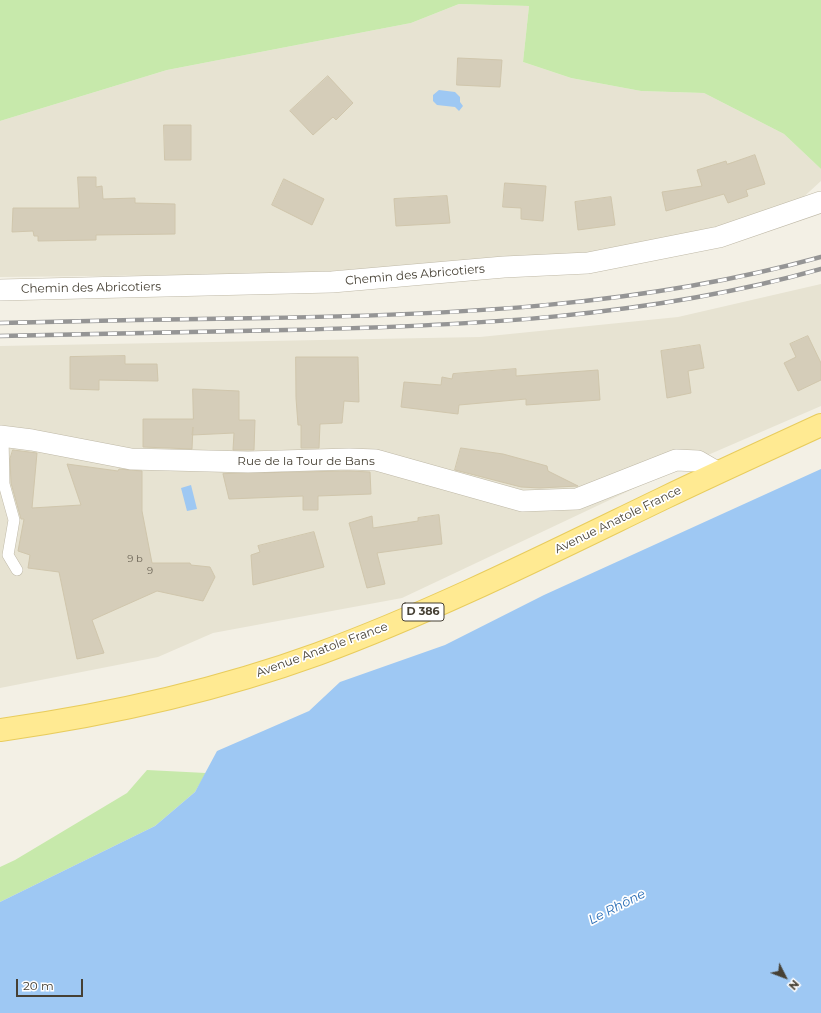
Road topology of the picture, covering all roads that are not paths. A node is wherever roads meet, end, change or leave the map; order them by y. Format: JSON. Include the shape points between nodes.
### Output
{"nodes":[{"id":1,"x":821,"y":202,"type":"edge"},
{"id":2,"x":0,"y":290,"type":"edge"},
{"id":3,"x":821,"y":425,"type":"edge"},
{"id":4,"x":2,"y":436,"type":"edge"},
{"id":5,"x":717,"y":472,"type":"junction"},
{"id":6,"x":17,"y":570,"type":"dead end"},
{"id":7,"x":0,"y":730,"type":"edge"}],
"edges":[{"from":1,"to":2,"type":"street","name":"Chemin des Abricotiers","via":[[719,236],[588,263],[332,282]]},
{"from":3,"to":5,"type":"main road","name":"Avenue Anatole France","number":"D 386"},
{"from":4,"to":5,"type":"street","name":"Rue de la Tour de Bans","via":[[131,459],[248,462],[376,460],[522,501],[577,499],[676,460],[698,461]]},
{"from":4,"to":6,"type":"lane","via":[[4,484],[14,520],[8,555]]},
{"from":5,"to":7,"type":"main road","name":"Avenue Anatole France","number":"D 386","via":[[444,604],[316,655],[214,687],[81,717]]}]}
